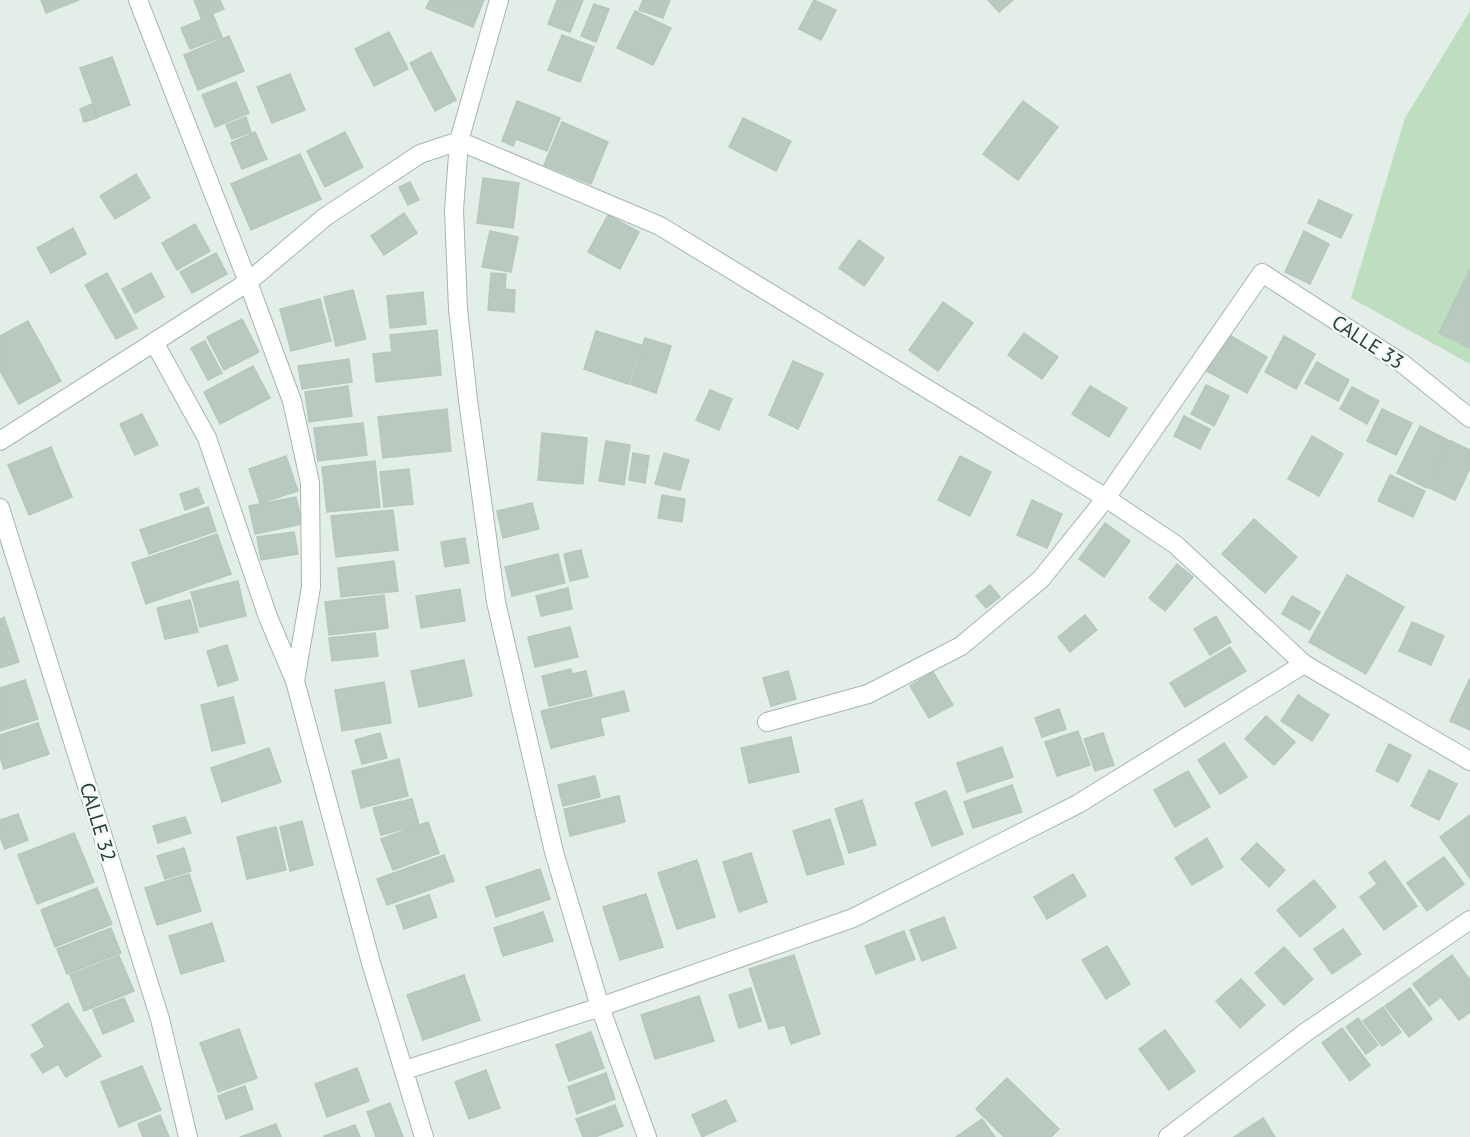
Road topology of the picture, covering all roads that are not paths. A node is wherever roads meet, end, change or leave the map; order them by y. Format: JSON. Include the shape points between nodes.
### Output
{"nodes":[{"id":1,"x":138,"y":0,"type":"edge"},
{"id":2,"x":499,"y":0,"type":"edge"},
{"id":3,"x":459,"y":141,"type":"junction"},
{"id":4,"x":248,"y":282,"type":"junction"},
{"id":5,"x":154,"y":342,"type":"junction"},
{"id":6,"x":1470,"y":418,"type":"edge"},
{"id":7,"x":0,"y":441,"type":"edge"},
{"id":8,"x":1106,"y":498,"type":"junction"},
{"id":9,"x":0,"y":508,"type":"edge"},
{"id":10,"x":1304,"y":664,"type":"junction"},
{"id":11,"x":295,"y":681,"type":"junction"},
{"id":12,"x":767,"y":722,"type":"dead end"},
{"id":13,"x":1470,"y":761,"type":"edge"},
{"id":14,"x":1470,"y":920,"type":"edge"},
{"id":15,"x":600,"y":1007,"type":"junction"},
{"id":16,"x":405,"y":1070,"type":"junction"},
{"id":17,"x":188,"y":1137,"type":"edge"},
{"id":18,"x":424,"y":1137,"type":"edge"},
{"id":19,"x":647,"y":1137,"type":"edge"},
{"id":20,"x":1168,"y":1137,"type":"edge"}],
"edges":[{"from":1,"to":4,"type":"street"},
{"from":2,"to":3,"type":"street"},
{"from":3,"to":4,"type":"street","via":[[420,154],[325,217]]},
{"from":3,"to":8,"type":"street","via":[[660,226]]},
{"from":3,"to":15,"type":"street","via":[[454,210],[458,309],[496,602],[554,852]]},
{"from":4,"to":5,"type":"street"},
{"from":4,"to":11,"type":"street","via":[[292,401],[310,483],[311,587]]},
{"from":5,"to":7,"type":"street"},
{"from":5,"to":11,"type":"street","via":[[207,438],[268,617]]},
{"from":6,"to":8,"type":"street","name":"CALLE 33","via":[[1403,364],[1262,273]]},
{"from":8,"to":10,"type":"street","via":[[1176,545]]},
{"from":8,"to":12,"type":"street","via":[[1041,579],[961,646],[868,694]]},
{"from":9,"to":17,"type":"street","name":"CALLE 32","via":[[160,1019]]},
{"from":10,"to":13,"type":"street"},
{"from":10,"to":15,"type":"street","via":[[1078,804],[852,918]]},
{"from":11,"to":16,"type":"street","via":[[371,963]]},
{"from":14,"to":20,"type":"street","via":[[1306,1032]]},
{"from":15,"to":16,"type":"street"},
{"from":15,"to":19,"type":"street"},
{"from":16,"to":18,"type":"street"}]}
